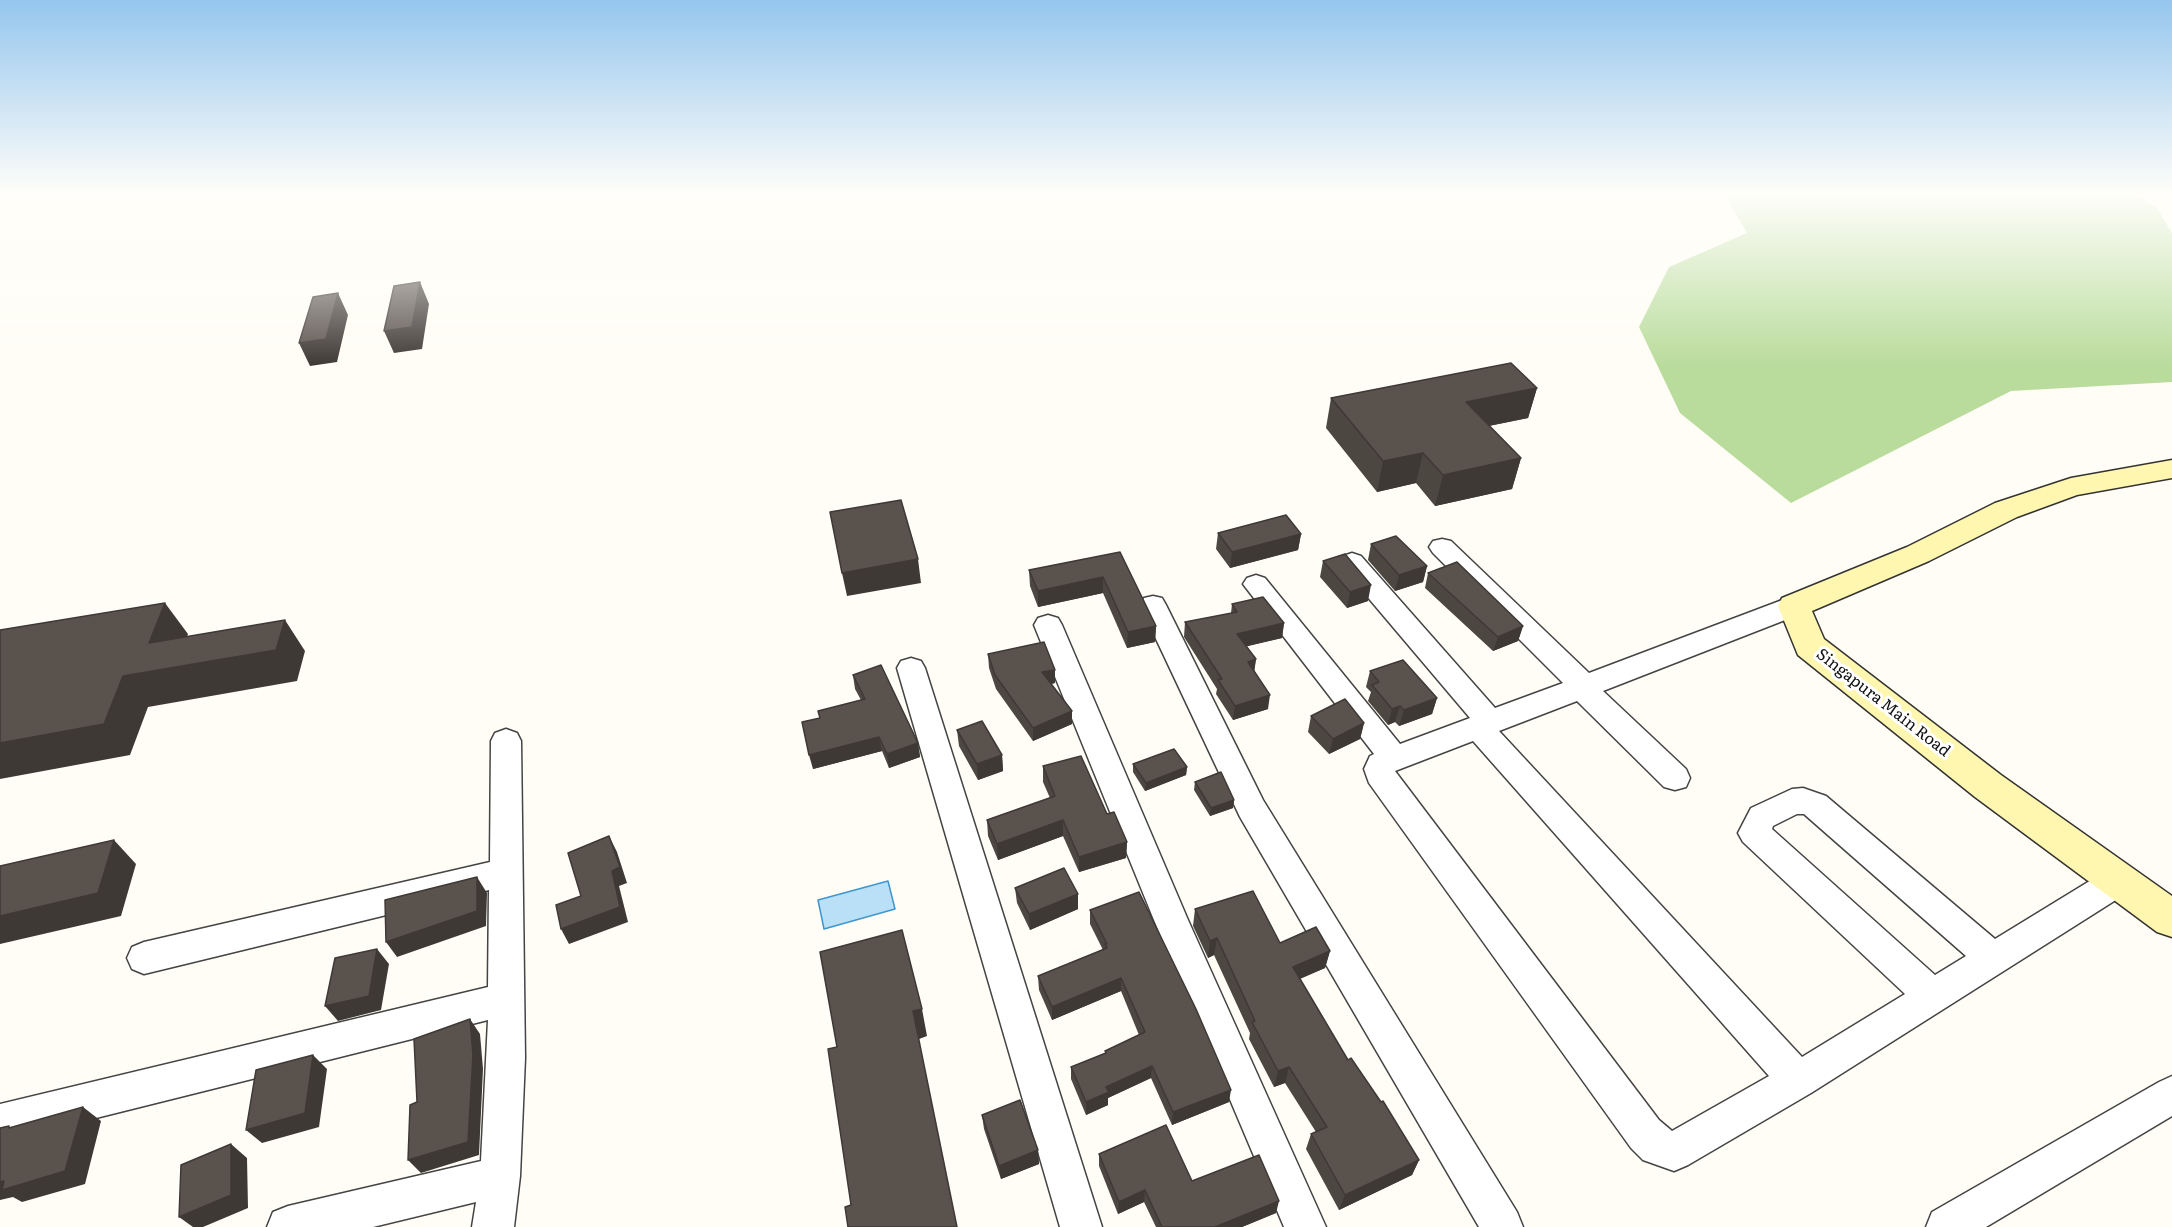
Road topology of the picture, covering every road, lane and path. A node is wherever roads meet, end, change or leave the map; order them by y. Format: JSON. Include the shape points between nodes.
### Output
{"nodes":[{"id":1,"x":2172,"y":468,"type":"edge"},
{"id":2,"x":1442,"y":547,"type":"dead end"},
{"id":3,"x":1352,"y":562,"type":"edge"},
{"id":4,"x":1256,"y":584,"type":"dead end"},
{"id":5,"x":1153,"y":605,"type":"dead end"},
{"id":6,"x":1794,"y":606,"type":"junction"},
{"id":7,"x":1048,"y":626,"type":"dead end"},
{"id":8,"x":911,"y":668,"type":"dead end"},
{"id":9,"x":1583,"y":686,"type":"junction"},
{"id":10,"x":1484,"y":724,"type":"junction"},
{"id":11,"x":506,"y":741,"type":"dead end"},
{"id":12,"x":1395,"y":759,"type":"junction"},
{"id":13,"x":1674,"y":778,"type":"dead end"},
{"id":14,"x":506,"y":872,"type":"junction"},
{"id":15,"x":2118,"y":880,"type":"junction"},
{"id":16,"x":2172,"y":919,"type":"edge"},
{"id":17,"x":144,"y":958,"type":"dead end"},
{"id":18,"x":1993,"y":958,"type":"junction"},
{"id":19,"x":1932,"y":995,"type":"junction"},
{"id":20,"x":506,"y":999,"type":"junction"},
{"id":21,"x":1797,"y":1080,"type":"junction"},
{"id":22,"x":2172,"y":1095,"type":"edge"},
{"id":23,"x":0,"y":1123,"type":"edge"},
{"id":24,"x":500,"y":1176,"type":"junction"},
{"id":25,"x":288,"y":1227,"type":"edge"},
{"id":26,"x":493,"y":1227,"type":"edge"},
{"id":27,"x":1081,"y":1227,"type":"edge"},
{"id":28,"x":1305,"y":1227,"type":"edge"},
{"id":29,"x":1502,"y":1227,"type":"edge"},
{"id":30,"x":1947,"y":1227,"type":"edge"}],
"edges":[{"from":1,"to":6,"type":"street","via":[[2071,487],[2006,510],[1918,554]]},
{"from":2,"to":9,"type":"street"},
{"from":3,"to":10,"type":"street"},
{"from":4,"to":12,"type":"street"},
{"from":5,"to":29,"type":"street","via":[[1251,808]]},
{"from":6,"to":9,"type":"street"},
{"from":6,"to":15,"type":"street","name":"Singapura Main Road","via":[[1810,646],[1988,786]]},
{"from":7,"to":28,"type":"street"},
{"from":8,"to":27,"type":"street"},
{"from":9,"to":10,"type":"street"},
{"from":9,"to":13,"type":"street"},
{"from":10,"to":12,"type":"street"},
{"from":10,"to":21,"type":"street"},
{"from":11,"to":14,"type":"street"},
{"from":12,"to":21,"type":"street","via":[[1381,764],[1380,774],[1657,1146],[1674,1151]]},
{"from":14,"to":17,"type":"street"},
{"from":14,"to":20,"type":"street"},
{"from":15,"to":16,"type":"street","name":"Singapura Main Road"},
{"from":15,"to":18,"type":"street"},
{"from":18,"to":19,"type":"street"},
{"from":18,"to":19,"type":"street","via":[[1815,806],[1792,802],[1762,817],[1754,833]]},
{"from":19,"to":21,"type":"street"},
{"from":20,"to":23,"type":"street"},
{"from":20,"to":24,"type":"street"},
{"from":22,"to":30,"type":"street"},
{"from":24,"to":25,"type":"street"},
{"from":24,"to":26,"type":"street"}]}
